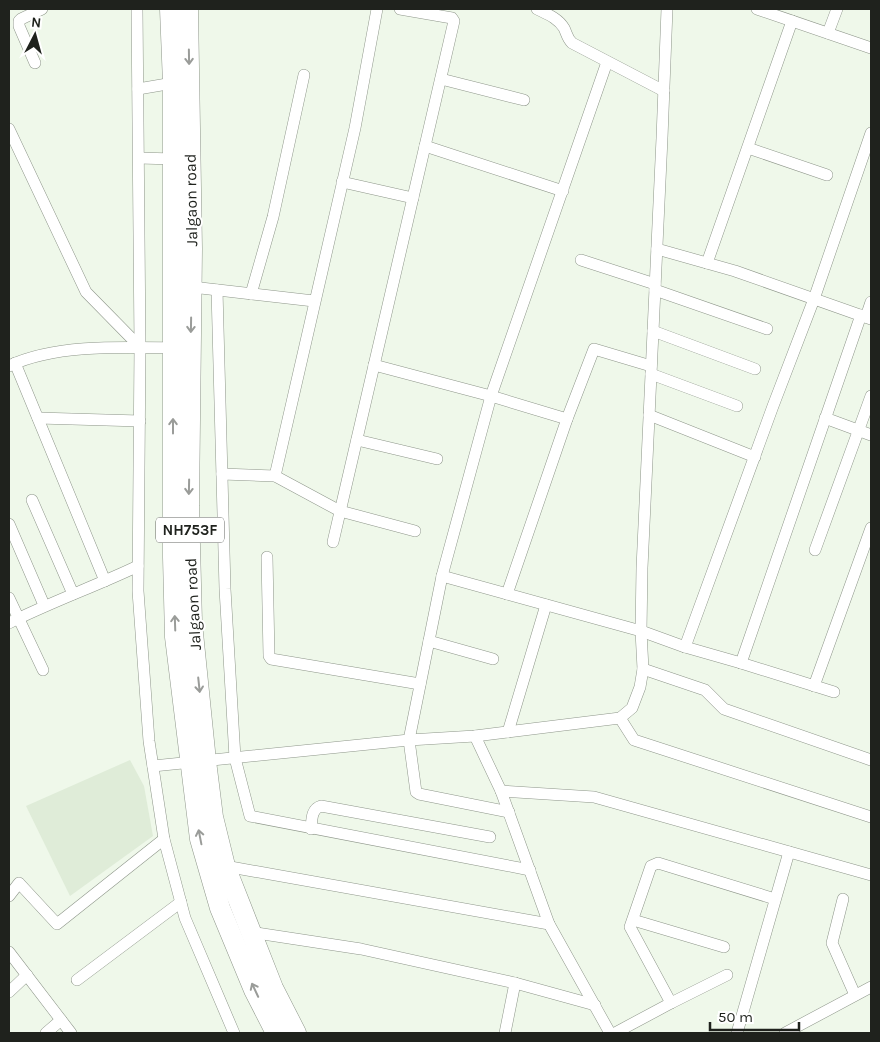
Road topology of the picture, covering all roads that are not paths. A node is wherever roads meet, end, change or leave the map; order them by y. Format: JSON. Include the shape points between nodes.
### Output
{"nodes":[{"id":1,"x":42,"y":9,"type":"edge"},
{"id":2,"x":137,"y":9,"type":"edge"},
{"id":3,"x":170,"y":9,"type":"edge"},
{"id":4,"x":188,"y":9,"type":"edge"},
{"id":5,"x":377,"y":9,"type":"edge"},
{"id":6,"x":400,"y":9,"type":"edge"},
{"id":7,"x":537,"y":9,"type":"edge"},
{"id":8,"x":667,"y":9,"type":"edge"},
{"id":9,"x":837,"y":9,"type":"edge"},
{"id":10,"x":763,"y":10,"type":"edge"},
{"id":11,"x":792,"y":21,"type":"junction"},
{"id":12,"x":828,"y":33,"type":"junction"},
{"id":13,"x":871,"y":48,"type":"edge"},
{"id":14,"x":607,"y":62,"type":"junction"},
{"id":15,"x":35,"y":63,"type":"dead end"},
{"id":16,"x":304,"y":75,"type":"dead end"},
{"id":17,"x":441,"y":79,"type":"junction"},
{"id":18,"x":173,"y":83,"type":"junction"},
{"id":19,"x":138,"y":89,"type":"junction"},
{"id":20,"x":664,"y":91,"type":"junction"},
{"id":21,"x":524,"y":100,"type":"dead end"},
{"id":22,"x":9,"y":129,"type":"edge"},
{"id":23,"x":871,"y":134,"type":"edge"},
{"id":24,"x":425,"y":146,"type":"junction"},
{"id":25,"x":748,"y":148,"type":"junction"},
{"id":26,"x":139,"y":158,"type":"junction"},
{"id":27,"x":174,"y":159,"type":"junction"},
{"id":28,"x":828,"y":175,"type":"dead end"},
{"id":29,"x":342,"y":182,"type":"junction"},
{"id":30,"x":563,"y":190,"type":"junction"},
{"id":31,"x":413,"y":198,"type":"junction"},
{"id":32,"x":657,"y":248,"type":"junction"},
{"id":33,"x":581,"y":260,"type":"dead end"},
{"id":34,"x":707,"y":263,"type":"junction"},
{"id":35,"x":192,"y":287,"type":"junction"},
{"id":36,"x":655,"y":287,"type":"junction"},
{"id":37,"x":217,"y":290,"type":"junction"},
{"id":38,"x":251,"y":294,"type":"junction"},
{"id":39,"x":814,"y":299,"type":"junction"},
{"id":40,"x":314,"y":301,"type":"junction"},
{"id":41,"x":871,"y":302,"type":"edge"},
{"id":42,"x":866,"y":317,"type":"edge"},
{"id":43,"x":767,"y":329,"type":"dead end"},
{"id":44,"x":653,"y":332,"type":"junction"},
{"id":45,"x":140,"y":347,"type":"junction"},
{"id":46,"x":174,"y":348,"type":"junction"},
{"id":47,"x":12,"y":364,"type":"edge"},
{"id":48,"x":374,"y":365,"type":"junction"},
{"id":49,"x":755,"y":369,"type":"dead end"},
{"id":50,"x":651,"y":370,"type":"junction"},
{"id":51,"x":491,"y":396,"type":"junction"},
{"id":52,"x":871,"y":396,"type":"edge"},
{"id":53,"x":737,"y":406,"type":"dead end"},
{"id":54,"x":649,"y":416,"type":"junction"},
{"id":55,"x":38,"y":418,"type":"junction"},
{"id":56,"x":825,"y":418,"type":"junction"},
{"id":57,"x":567,"y":419,"type":"junction"},
{"id":58,"x":140,"y":421,"type":"junction"},
{"id":59,"x":859,"y":430,"type":"junction"},
{"id":60,"x":871,"y":435,"type":"edge"},
{"id":61,"x":357,"y":440,"type":"junction"},
{"id":62,"x":755,"y":458,"type":"junction"},
{"id":63,"x":437,"y":459,"type":"dead end"},
{"id":64,"x":222,"y":474,"type":"junction"},
{"id":65,"x":275,"y":476,"type":"junction"},
{"id":66,"x":32,"y":500,"type":"dead end"},
{"id":67,"x":340,"y":511,"type":"junction"},
{"id":68,"x":9,"y":524,"type":"edge"},
{"id":69,"x":871,"y":528,"type":"edge"},
{"id":70,"x":415,"y":532,"type":"dead end"},
{"id":71,"x":333,"y":542,"type":"dead end"},
{"id":72,"x":815,"y":550,"type":"dead end"},
{"id":73,"x":267,"y":557,"type":"dead end"},
{"id":74,"x":138,"y":566,"type":"junction"},
{"id":75,"x":442,"y":576,"type":"junction"},
{"id":76,"x":105,"y":581,"type":"junction"},
{"id":77,"x":73,"y":594,"type":"junction"},
{"id":78,"x":507,"y":594,"type":"junction"},
{"id":79,"x":9,"y":598,"type":"edge"},
{"id":80,"x":44,"y":605,"type":"junction"},
{"id":81,"x":546,"y":605,"type":"junction"},
{"id":82,"x":14,"y":620,"type":"edge"},
{"id":83,"x":641,"y":631,"type":"junction"},
{"id":84,"x":429,"y":641,"type":"junction"},
{"id":85,"x":685,"y":647,"type":"junction"},
{"id":86,"x":493,"y":659,"type":"dead end"},
{"id":87,"x":741,"y":663,"type":"junction"},
{"id":88,"x":643,"y":669,"type":"junction"},
{"id":89,"x":43,"y":670,"type":"dead end"},
{"id":90,"x":420,"y":684,"type":"junction"},
{"id":91,"x":814,"y":686,"type":"junction"},
{"id":92,"x":834,"y":692,"type":"dead end"},
{"id":93,"x":620,"y":718,"type":"junction"},
{"id":94,"x":508,"y":732,"type":"junction"},
{"id":95,"x":475,"y":736,"type":"junction"},
{"id":96,"x":409,"y":740,"type":"junction"},
{"id":97,"x":235,"y":758,"type":"junction"},
{"id":98,"x":871,"y":760,"type":"edge"},
{"id":99,"x":198,"y":761,"type":"junction"},
{"id":100,"x":153,"y":766,"type":"junction"},
{"id":101,"x":501,"y":791,"type":"junction"},
{"id":102,"x":509,"y":812,"type":"junction"},
{"id":103,"x":871,"y":817,"type":"edge"},
{"id":104,"x":311,"y":829,"type":"junction"},
{"id":105,"x":490,"y":837,"type":"dead end"},
{"id":106,"x":164,"y":839,"type":"junction"},
{"id":107,"x":789,"y":852,"type":"junction"},
{"id":108,"x":225,"y":866,"type":"junction"},
{"id":109,"x":530,"y":870,"type":"junction"},
{"id":110,"x":871,"y":875,"type":"edge"},
{"id":111,"x":9,"y":896,"type":"edge"},
{"id":112,"x":775,"y":899,"type":"junction"},
{"id":113,"x":843,"y":899,"type":"dead end"},
{"id":114,"x":181,"y":902,"type":"junction"},
{"id":115,"x":633,"y":920,"type":"junction"},
{"id":116,"x":549,"y":924,"type":"junction"},
{"id":117,"x":250,"y":932,"type":"junction"},
{"id":118,"x":724,"y":947,"type":"dead end"},
{"id":119,"x":9,"y":952,"type":"edge"},
{"id":120,"x":27,"y":975,"type":"junction"},
{"id":121,"x":728,"y":975,"type":"dead end"},
{"id":122,"x":77,"y":980,"type":"dead end"},
{"id":123,"x":515,"y":983,"type":"junction"},
{"id":124,"x":871,"y":987,"type":"edge"},
{"id":125,"x":9,"y":992,"type":"edge"},
{"id":126,"x":855,"y":995,"type":"junction"},
{"id":127,"x":671,"y":1003,"type":"junction"},
{"id":128,"x":594,"y":1005,"type":"junction"},
{"id":129,"x":61,"y":1020,"type":"junction"},
{"id":130,"x":797,"y":1030,"type":"edge"},
{"id":131,"x":46,"y":1033,"type":"edge"},
{"id":132,"x":71,"y":1033,"type":"edge"},
{"id":133,"x":234,"y":1033,"type":"edge"},
{"id":134,"x":276,"y":1033,"type":"edge"},
{"id":135,"x":296,"y":1033,"type":"edge"},
{"id":136,"x":505,"y":1033,"type":"edge"},
{"id":137,"x":610,"y":1033,"type":"edge"},
{"id":138,"x":615,"y":1033,"type":"edge"},
{"id":139,"x":737,"y":1033,"type":"edge"},
{"id":140,"x":785,"y":1033,"type":"edge"}],
"edges":[{"from":1,"to":15,"type":"street","via":[[19,22]]},
{"from":2,"to":19,"type":"street"},
{"from":3,"to":18,"type":"highway","name":"Jalgaon road","number":"NH753F"},
{"from":4,"to":35,"type":"highway","name":"Jalgaon road","number":"NH753F","one_way":true},
{"from":5,"to":29,"type":"street"},
{"from":6,"to":17,"type":"street","via":[[454,19]]},
{"from":7,"to":14,"type":"street","via":[[561,24],[572,43]]},
{"from":8,"to":20,"type":"street"},
{"from":9,"to":12,"type":"street"},
{"from":10,"to":11,"type":"street"},
{"from":11,"to":12,"type":"street"},
{"from":11,"to":25,"type":"street"},
{"from":12,"to":13,"type":"street"},
{"from":14,"to":20,"type":"street"},
{"from":14,"to":30,"type":"street"},
{"from":16,"to":38,"type":"street","via":[[274,217]]},
{"from":17,"to":21,"type":"street"},
{"from":17,"to":24,"type":"street"},
{"from":18,"to":19,"type":"street"},
{"from":18,"to":27,"type":"highway","name":"Jalgaon road","number":"NH753F"},
{"from":19,"to":26,"type":"street"},
{"from":20,"to":32,"type":"street"},
{"from":22,"to":45,"type":"street","via":[[86,292]]},
{"from":23,"to":39,"type":"street"},
{"from":24,"to":30,"type":"street"},
{"from":24,"to":31,"type":"street"},
{"from":25,"to":28,"type":"street"},
{"from":25,"to":34,"type":"street"},
{"from":26,"to":27,"type":"street"},
{"from":26,"to":45,"type":"street"},
{"from":27,"to":46,"type":"highway","name":"Jalgaon road","number":"NH753F"},
{"from":29,"to":31,"type":"street"},
{"from":29,"to":40,"type":"street"},
{"from":30,"to":51,"type":"street"},
{"from":31,"to":48,"type":"street"},
{"from":32,"to":34,"type":"street"},
{"from":32,"to":36,"type":"street"},
{"from":33,"to":36,"type":"street"},
{"from":34,"to":39,"type":"street"},
{"from":35,"to":37,"type":"street"},
{"from":35,"to":99,"type":"highway","name":"Jalgaon road","number":"NH753F","one_way":true,"via":[[189,506]]},
{"from":36,"to":43,"type":"street"},
{"from":36,"to":44,"type":"street"},
{"from":37,"to":38,"type":"street"},
{"from":37,"to":64,"type":"street"},
{"from":38,"to":40,"type":"street"},
{"from":39,"to":42,"type":"street"},
{"from":39,"to":62,"type":"street"},
{"from":40,"to":65,"type":"street"},
{"from":41,"to":42,"type":"street"},
{"from":42,"to":56,"type":"street"},
{"from":44,"to":49,"type":"street"},
{"from":44,"to":50,"type":"street"},
{"from":45,"to":46,"type":"street"},
{"from":45,"to":47,"type":"street","via":[[76,349]]},
{"from":45,"to":58,"type":"street"},
{"from":99,"to":46,"type":"highway","name":"Jalgaon road","number":"NH753F","one_way":true,"via":[[175,636]]},
{"from":47,"to":55,"type":"street"},
{"from":48,"to":51,"type":"street"},
{"from":48,"to":61,"type":"street"},
{"from":50,"to":53,"type":"street"},
{"from":50,"to":54,"type":"street"},
{"from":50,"to":57,"type":"street","via":[[594,348]]},
{"from":51,"to":57,"type":"street"},
{"from":51,"to":75,"type":"street"},
{"from":52,"to":59,"type":"street"},
{"from":54,"to":62,"type":"street"},
{"from":54,"to":83,"type":"street"},
{"from":55,"to":58,"type":"street"},
{"from":55,"to":76,"type":"street"},
{"from":56,"to":59,"type":"street"},
{"from":56,"to":87,"type":"street"},
{"from":57,"to":78,"type":"street"},
{"from":58,"to":74,"type":"street"},
{"from":59,"to":60,"type":"street"},
{"from":59,"to":72,"type":"street"},
{"from":61,"to":63,"type":"street"},
{"from":61,"to":67,"type":"street"},
{"from":62,"to":85,"type":"street"},
{"from":64,"to":65,"type":"street"},
{"from":64,"to":97,"type":"street"},
{"from":65,"to":67,"type":"street"},
{"from":66,"to":77,"type":"street"},
{"from":67,"to":70,"type":"street"},
{"from":67,"to":71,"type":"street"},
{"from":68,"to":80,"type":"street"},
{"from":69,"to":91,"type":"street"},
{"from":73,"to":90,"type":"street","via":[[271,659]]},
{"from":74,"to":76,"type":"street"},
{"from":74,"to":100,"type":"street","via":[[144,682]]},
{"from":75,"to":78,"type":"street"},
{"from":75,"to":84,"type":"street"},
{"from":76,"to":77,"type":"street"},
{"from":77,"to":80,"type":"street"},
{"from":78,"to":81,"type":"street"},
{"from":79,"to":82,"type":"street"},
{"from":80,"to":82,"type":"street"},
{"from":81,"to":83,"type":"street"},
{"from":81,"to":94,"type":"street"},
{"from":82,"to":89,"type":"street"},
{"from":83,"to":85,"type":"street"},
{"from":83,"to":88,"type":"street"},
{"from":84,"to":86,"type":"street"},
{"from":84,"to":90,"type":"street"},
{"from":85,"to":87,"type":"street"},
{"from":87,"to":91,"type":"street"},
{"from":88,"to":93,"type":"street","via":[[632,708]]},
{"from":88,"to":98,"type":"street","via":[[705,690],[724,709]]},
{"from":90,"to":96,"type":"street"},
{"from":91,"to":92,"type":"street"},
{"from":93,"to":94,"type":"street"},
{"from":93,"to":103,"type":"street","via":[[634,740]]},
{"from":94,"to":95,"type":"street"},
{"from":95,"to":96,"type":"street"},
{"from":95,"to":101,"type":"street"},
{"from":96,"to":97,"type":"street"},
{"from":96,"to":102,"type":"street","via":[[416,792]]},
{"from":97,"to":99,"type":"street"},
{"from":97,"to":104,"type":"street","via":[[250,816]]},
{"from":99,"to":100,"type":"street"},
{"from":99,"to":108,"type":"highway","name":"Jalgaon road","number":"NH753F"},
{"from":134,"to":99,"type":"highway","name":"Jalgaon road","number":"NH753F","one_way":true,"via":[[220,908],[200,839]]},
{"from":100,"to":106,"type":"street"},
{"from":101,"to":102,"type":"street"},
{"from":101,"to":107,"type":"street","via":[[594,797]]},
{"from":102,"to":109,"type":"street"},
{"from":104,"to":105,"type":"street","via":[[313,810],[321,806]]},
{"from":104,"to":109,"type":"street"},
{"from":106,"to":111,"type":"street","via":[[57,924],[19,883]]},
{"from":106,"to":114,"type":"street"},
{"from":107,"to":110,"type":"street"},
{"from":107,"to":112,"type":"street"},
{"from":108,"to":116,"type":"street"},
{"from":108,"to":117,"type":"highway","name":"Jalgaon road","number":"NH753F"},
{"from":109,"to":116,"type":"street"},
{"from":112,"to":115,"type":"street","via":[[658,863],[651,866]]},
{"from":112,"to":139,"type":"street"},
{"from":113,"to":126,"type":"street","via":[[832,943]]},
{"from":114,"to":122,"type":"street"},
{"from":114,"to":133,"type":"street"},
{"from":115,"to":118,"type":"street"},
{"from":115,"to":127,"type":"street","via":[[631,930]]},
{"from":116,"to":128,"type":"street"},
{"from":117,"to":123,"type":"street","via":[[361,949]]},
{"from":117,"to":135,"type":"highway","name":"Jalgaon road","number":"NH753F","via":[[272,988]]},
{"from":119,"to":120,"type":"street"},
{"from":120,"to":125,"type":"street"},
{"from":120,"to":129,"type":"street"},
{"from":121,"to":127,"type":"street"},
{"from":123,"to":128,"type":"street"},
{"from":123,"to":136,"type":"street"},
{"from":124,"to":126,"type":"street"},
{"from":126,"to":130,"type":"street"},
{"from":127,"to":138,"type":"street"},
{"from":128,"to":137,"type":"street"},
{"from":129,"to":131,"type":"street"},
{"from":129,"to":132,"type":"street"},
{"from":130,"to":140,"type":"street"}]}
